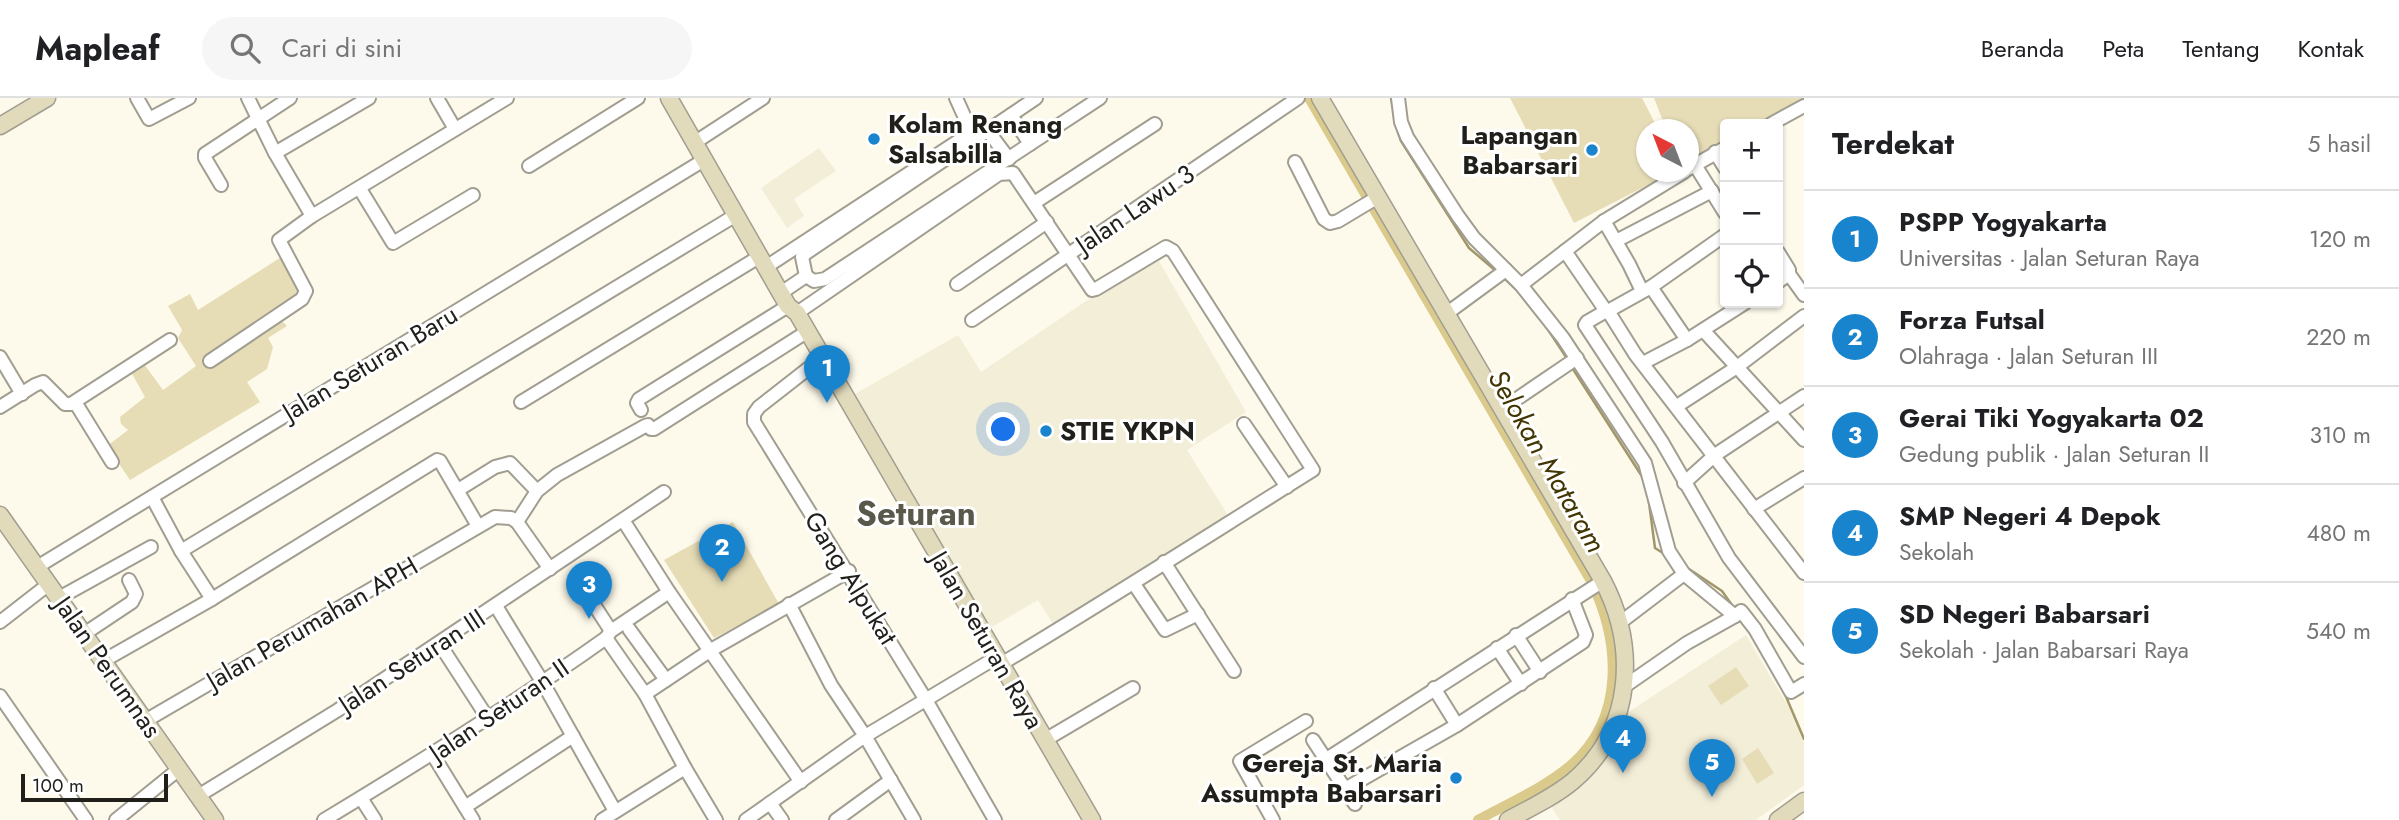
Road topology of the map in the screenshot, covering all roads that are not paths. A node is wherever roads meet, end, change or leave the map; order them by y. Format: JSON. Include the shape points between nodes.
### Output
{"nodes":[{"id":1,"x":47,"y":98,"type":"edge"},
{"id":2,"x":137,"y":98,"type":"edge"},
{"id":3,"x":190,"y":98,"type":"edge"},
{"id":4,"x":248,"y":98,"type":"edge"},
{"id":5,"x":290,"y":98,"type":"edge"},
{"id":6,"x":369,"y":98,"type":"edge"},
{"id":7,"x":437,"y":98,"type":"edge"},
{"id":8,"x":507,"y":98,"type":"edge"},
{"id":9,"x":638,"y":98,"type":"edge"},
{"id":10,"x":669,"y":98,"type":"edge"},
{"id":11,"x":763,"y":98,"type":"edge"},
{"id":12,"x":956,"y":98,"type":"edge"},
{"id":13,"x":1036,"y":98,"type":"edge"},
{"id":14,"x":1100,"y":98,"type":"edge"},
{"id":15,"x":1298,"y":98,"type":"edge"},
{"id":16,"x":1320,"y":98,"type":"edge"},
{"id":17,"x":1398,"y":98,"type":"edge"},
{"id":18,"x":1802,"y":111,"type":"edge"},
{"id":19,"x":1011,"y":115,"type":"junction"},
{"id":20,"x":257,"y":118,"type":"junction"},
{"id":21,"x":1783,"y":119,"type":"edge"},
{"id":22,"x":1155,"y":124,"type":"dead end"},
{"id":23,"x":0,"y":126,"type":"edge"},
{"id":24,"x":455,"y":129,"type":"junction"},
{"id":25,"x":988,"y":131,"type":"junction"},
{"id":26,"x":694,"y":143,"type":"junction"},
{"id":27,"x":1030,"y":144,"type":"junction"},
{"id":28,"x":1720,"y":150,"type":"edge"},
{"id":29,"x":275,"y":153,"type":"junction"},
{"id":30,"x":1009,"y":159,"type":"junction"},
{"id":31,"x":704,"y":160,"type":"junction"},
{"id":32,"x":1295,"y":162,"type":"dead end"},
{"id":33,"x":1699,"y":162,"type":"edge"},
{"id":34,"x":529,"y":166,"type":"dead end"},
{"id":35,"x":1699,"y":178,"type":"edge"},
{"id":36,"x":1667,"y":182,"type":"edge"},
{"id":37,"x":221,"y":185,"type":"dead end"},
{"id":38,"x":360,"y":189,"type":"junction"},
{"id":39,"x":1712,"y":191,"type":"junction"},
{"id":40,"x":473,"y":195,"type":"dead end"},
{"id":41,"x":1375,"y":199,"type":"junction"},
{"id":42,"x":1034,"y":203,"type":"junction"},
{"id":43,"x":1720,"y":205,"type":"edge"},
{"id":44,"x":1628,"y":207,"type":"junction"},
{"id":45,"x":736,"y":215,"type":"junction"},
{"id":46,"x":312,"y":216,"type":"junction"},
{"id":47,"x":1604,"y":221,"type":"junction"},
{"id":48,"x":1047,"y":222,"type":"junction"},
{"id":49,"x":1640,"y":228,"type":"junction"},
{"id":50,"x":1720,"y":238,"type":"edge"},
{"id":51,"x":1616,"y":241,"type":"junction"},
{"id":52,"x":1565,"y":251,"type":"junction"},
{"id":53,"x":1068,"y":254,"type":"junction"},
{"id":54,"x":1783,"y":261,"type":"edge"},
{"id":55,"x":763,"y":262,"type":"junction"},
{"id":56,"x":1503,"y":272,"type":"junction"},
{"id":57,"x":1789,"y":272,"type":"junction"},
{"id":58,"x":806,"y":276,"type":"junction"},
{"id":59,"x":1783,"y":277,"type":"edge"},
{"id":60,"x":957,"y":284,"type":"dead end"},
{"id":61,"x":1521,"y":285,"type":"junction"},
{"id":62,"x":1647,"y":289,"type":"junction"},
{"id":63,"x":1804,"y":295,"type":"edge"},
{"id":64,"x":789,"y":304,"type":"junction"},
{"id":65,"x":1737,"y":308,"type":"edge"},
{"id":66,"x":1446,"y":314,"type":"junction"},
{"id":67,"x":1804,"y":316,"type":"edge"},
{"id":68,"x":972,"y":320,"type":"dead end"},
{"id":69,"x":1703,"y":330,"type":"junction"},
{"id":70,"x":807,"y":331,"type":"junction"},
{"id":71,"x":170,"y":340,"type":"dead end"},
{"id":72,"x":1687,"y":340,"type":"junction"},
{"id":73,"x":0,"y":356,"type":"edge"},
{"id":74,"x":822,"y":357,"type":"junction"},
{"id":75,"x":210,"y":361,"type":"dead end"},
{"id":76,"x":1572,"y":362,"type":"junction"},
{"id":77,"x":1643,"y":363,"type":"junction"},
{"id":78,"x":1737,"y":367,"type":"junction"},
{"id":79,"x":22,"y":394,"type":"junction"},
{"id":80,"x":1804,"y":396,"type":"edge"},
{"id":81,"x":75,"y":402,"type":"junction"},
{"id":82,"x":521,"y":402,"type":"dead end"},
{"id":83,"x":1677,"y":406,"type":"junction"},
{"id":84,"x":0,"y":407,"type":"edge"},
{"id":85,"x":1502,"y":409,"type":"junction"},
{"id":86,"x":641,"y":410,"type":"dead end"},
{"id":87,"x":1779,"y":412,"type":"junction"},
{"id":88,"x":1244,"y":424,"type":"dead end"},
{"id":89,"x":1804,"y":440,"type":"edge"},
{"id":90,"x":1715,"y":455,"type":"junction"},
{"id":91,"x":112,"y":462,"type":"dead end"},
{"id":92,"x":1804,"y":478,"type":"edge"},
{"id":93,"x":1684,"y":483,"type":"junction"},
{"id":94,"x":1287,"y":486,"type":"junction"},
{"id":95,"x":458,"y":490,"type":"junction"},
{"id":96,"x":537,"y":491,"type":"junction"},
{"id":97,"x":664,"y":492,"type":"dead end"},
{"id":98,"x":152,"y":497,"type":"junction"},
{"id":99,"x":1754,"y":509,"type":"junction"},
{"id":100,"x":0,"y":515,"type":"edge"},
{"id":101,"x":623,"y":520,"type":"junction"},
{"id":102,"x":517,"y":522,"type":"junction"},
{"id":103,"x":478,"y":526,"type":"junction"},
{"id":104,"x":151,"y":547,"type":"dead end"},
{"id":105,"x":180,"y":551,"type":"junction"},
{"id":106,"x":1800,"y":559,"type":"edge"},
{"id":107,"x":1164,"y":562,"type":"junction"},
{"id":108,"x":37,"y":567,"type":"junction"},
{"id":109,"x":550,"y":569,"type":"junction"},
{"id":110,"x":849,"y":571,"type":"junction"},
{"id":111,"x":1685,"y":573,"type":"junction"},
{"id":112,"x":1804,"y":573,"type":"edge"},
{"id":113,"x":129,"y":580,"type":"dead end"},
{"id":114,"x":1602,"y":582,"type":"junction"},
{"id":115,"x":1134,"y":583,"type":"junction"},
{"id":116,"x":49,"y":584,"type":"junction"},
{"id":117,"x":669,"y":592,"type":"junction"},
{"id":118,"x":587,"y":594,"type":"dead end"},
{"id":119,"x":1576,"y":597,"type":"junction"},
{"id":120,"x":59,"y":598,"type":"junction"},
{"id":121,"x":212,"y":599,"type":"junction"},
{"id":122,"x":789,"y":604,"type":"junction"},
{"id":123,"x":496,"y":606,"type":"junction"},
{"id":124,"x":1198,"y":614,"type":"junction"},
{"id":125,"x":1735,"y":616,"type":"junction"},
{"id":126,"x":0,"y":622,"type":"edge"},
{"id":127,"x":1620,"y":622,"type":"junction"},
{"id":128,"x":629,"y":629,"type":"dead end"},
{"id":129,"x":84,"y":634,"type":"junction"},
{"id":130,"x":609,"y":634,"type":"junction"},
{"id":131,"x":1516,"y":635,"type":"junction"},
{"id":132,"x":439,"y":643,"type":"junction"},
{"id":133,"x":1497,"y":648,"type":"junction"},
{"id":134,"x":711,"y":650,"type":"junction"},
{"id":135,"x":1804,"y":657,"type":"edge"},
{"id":136,"x":103,"y":661,"type":"junction"},
{"id":137,"x":999,"y":661,"type":"junction"},
{"id":138,"x":1234,"y":671,"type":"dead end"},
{"id":139,"x":1540,"y":672,"type":"junction"},
{"id":140,"x":666,"y":680,"type":"junction"},
{"id":141,"x":543,"y":682,"type":"junction"},
{"id":142,"x":1521,"y":684,"type":"junction"},
{"id":143,"x":1804,"y":684,"type":"edge"},
{"id":144,"x":1625,"y":686,"type":"junction"},
{"id":145,"x":1133,"y":688,"type":"dead end"},
{"id":146,"x":1434,"y":688,"type":"junction"},
{"id":147,"x":645,"y":694,"type":"junction"},
{"id":148,"x":0,"y":696,"type":"edge"},
{"id":149,"x":926,"y":700,"type":"junction"},
{"id":150,"x":487,"y":717,"type":"junction"},
{"id":151,"x":145,"y":721,"type":"junction"},
{"id":152,"x":1306,"y":721,"type":"dead end"},
{"id":153,"x":1457,"y":725,"type":"junction"},
{"id":154,"x":573,"y":736,"type":"junction"},
{"id":155,"x":864,"y":737,"type":"junction"},
{"id":156,"x":1045,"y":740,"type":"junction"},
{"id":157,"x":1313,"y":740,"type":"dead end"},
{"id":158,"x":433,"y":755,"type":"junction"},
{"id":159,"x":1325,"y":760,"type":"junction"},
{"id":160,"x":685,"y":768,"type":"junction"},
{"id":161,"x":179,"y":769,"type":"junction"},
{"id":162,"x":891,"y":780,"type":"junction"},
{"id":163,"x":801,"y":782,"type":"junction"},
{"id":164,"x":1345,"y":789,"type":"junction"},
{"id":165,"x":198,"y":796,"type":"junction"},
{"id":166,"x":361,"y":797,"type":"junction"},
{"id":167,"x":1804,"y":801,"type":"edge"},
{"id":168,"x":770,"y":803,"type":"junction"},
{"id":169,"x":1355,"y":804,"type":"dead end"},
{"id":170,"x":465,"y":807,"type":"junction"},
{"id":171,"x":615,"y":811,"type":"junction"},
{"id":172,"x":1518,"y":818,"type":"edge"},
{"id":173,"x":86,"y":820,"type":"edge"},
{"id":174,"x":116,"y":820,"type":"edge"},
{"id":175,"x":215,"y":820,"type":"edge"},
{"id":176,"x":324,"y":820,"type":"edge"},
{"id":177,"x":376,"y":820,"type":"edge"},
{"id":178,"x":473,"y":820,"type":"edge"},
{"id":179,"x":601,"y":820,"type":"edge"},
{"id":180,"x":716,"y":820,"type":"edge"},
{"id":181,"x":746,"y":820,"type":"edge"},
{"id":182,"x":782,"y":820,"type":"edge"},
{"id":183,"x":836,"y":820,"type":"edge"},
{"id":184,"x":914,"y":820,"type":"edge"},
{"id":185,"x":995,"y":820,"type":"edge"},
{"id":186,"x":1092,"y":820,"type":"edge"},
{"id":187,"x":1273,"y":820,"type":"edge"},
{"id":188,"x":1778,"y":820,"type":"edge"}],
"edges":[{"from":1,"to":23,"type":"main road"},
{"from":2,"to":3,"type":"street","via":[[149,119]]},
{"from":4,"to":20,"type":"street"},
{"from":5,"to":20,"type":"street"},
{"from":6,"to":29,"type":"street"},
{"from":7,"to":24,"type":"street"},
{"from":8,"to":24,"type":"street"},
{"from":9,"to":34,"type":"street"},
{"from":10,"to":26,"type":"main road","name":"Jalan Seturan Raya"},
{"from":11,"to":26,"type":"street"},
{"from":12,"to":55,"type":"street","via":[[970,129],[966,136]]},
{"from":13,"to":19,"type":"street"},
{"from":14,"to":27,"type":"street"},
{"from":15,"to":53,"type":"street","name":"Jalan Lawu 3"},
{"from":16,"to":41,"type":"main road"},
{"from":17,"to":56,"type":"street","via":[[1407,137],[1458,216]]},
{"from":18,"to":21,"type":"street"},
{"from":19,"to":25,"type":"street"},
{"from":19,"to":27,"type":"street"},
{"from":20,"to":29,"type":"street"},
{"from":20,"to":37,"type":"street","via":[[205,154]]},
{"from":22,"to":42,"type":"street"},
{"from":24,"to":38,"type":"street"},
{"from":25,"to":30,"type":"street"},
{"from":25,"to":58,"type":"street","via":[[806,253],[802,264]]},
{"from":26,"to":31,"type":"main road","name":"Jalan Seturan Raya"},
{"from":27,"to":30,"type":"street"},
{"from":28,"to":33,"type":"street"},
{"from":29,"to":46,"type":"street"},
{"from":30,"to":58,"type":"street","via":[[825,279],[814,281]]},
{"from":31,"to":45,"type":"main road","name":"Jalan Seturan Raya"},
{"from":31,"to":98,"type":"street","name":"Jalan Seturan Baru"},
{"from":32,"to":41,"type":"street","via":[[1330,223]]},
{"from":35,"to":39,"type":"street"},
{"from":36,"to":44,"type":"street"},
{"from":38,"to":40,"type":"street","via":[[394,243]]},
{"from":38,"to":46,"type":"street"},
{"from":39,"to":43,"type":"street"},
{"from":39,"to":49,"type":"street"},
{"from":41,"to":66,"type":"main road"},
{"from":42,"to":48,"type":"street"},
{"from":42,"to":64,"type":"street","via":[[1013,173],[999,174]]},
{"from":44,"to":47,"type":"street"},
{"from":44,"to":49,"type":"street"},
{"from":45,"to":55,"type":"main road","name":"Jalan Seturan Raya"},
{"from":45,"to":105,"type":"street"},
{"from":46,"to":75,"type":"street","via":[[279,240],[306,290],[302,299]]},
{"from":47,"to":51,"type":"street"},
{"from":47,"to":52,"type":"street"},
{"from":48,"to":53,"type":"street"},
{"from":48,"to":60,"type":"street"},
{"from":49,"to":51,"type":"street"},
{"from":50,"to":62,"type":"street"},
{"from":51,"to":62,"type":"street"},
{"from":52,"to":61,"type":"street"},
{"from":52,"to":93,"type":"street","via":[[1606,311],[1585,326]]},
{"from":53,"to":68,"type":"street","name":"Jalan Lawu 3"},
{"from":53,"to":94,"type":"street","via":[[1092,290],[1170,248],[1313,470]]},
{"from":54,"to":57,"type":"street"},
{"from":55,"to":64,"type":"main road","name":"Jalan Seturan Raya"},
{"from":55,"to":82,"type":"street"},
{"from":56,"to":61,"type":"street"},
{"from":56,"to":66,"type":"street"},
{"from":57,"to":59,"type":"street"},
{"from":57,"to":63,"type":"street"},
{"from":58,"to":64,"type":"street"},
{"from":61,"to":76,"type":"street"},
{"from":62,"to":72,"type":"street"},
{"from":62,"to":77,"type":"street","via":[[1608,311]]},
{"from":64,"to":70,"type":"main road","name":"Jalan Seturan Raya"},
{"from":64,"to":86,"type":"street","via":[[639,399]]},
{"from":65,"to":69,"type":"street"},
{"from":66,"to":85,"type":"main road"},
{"from":67,"to":78,"type":"street"},
{"from":69,"to":72,"type":"street"},
{"from":69,"to":78,"type":"street"},
{"from":70,"to":74,"type":"main road","name":"Jalan Seturan Raya"},
{"from":70,"to":96,"type":"street","via":[[654,429],[648,425],[634,432],[557,474]]},
{"from":71,"to":81,"type":"street"},
{"from":72,"to":77,"type":"street"},
{"from":73,"to":79,"type":"street"},
{"from":74,"to":110,"type":"street","name":"Gang Alpukat","via":[[759,407],[754,422]]},
{"from":74,"to":137,"type":"main road","name":"Jalan Seturan Raya"},
{"from":76,"to":85,"type":"street"},
{"from":76,"to":111,"type":"street","via":[[1646,465],[1667,546]]},
{"from":77,"to":83,"type":"street"},
{"from":78,"to":83,"type":"street"},
{"from":78,"to":87,"type":"street"},
{"from":79,"to":81,"type":"street","via":[[43,382],[65,404]]},
{"from":79,"to":84,"type":"street"},
{"from":80,"to":87,"type":"street"},
{"from":81,"to":91,"type":"street"},
{"from":83,"to":90,"type":"street"},
{"from":85,"to":114,"type":"main road"},
{"from":87,"to":89,"type":"street"},
{"from":87,"to":90,"type":"street"},
{"from":88,"to":94,"type":"street"},
{"from":90,"to":93,"type":"street"},
{"from":90,"to":99,"type":"street"},
{"from":92,"to":99,"type":"street"},
{"from":93,"to":135,"type":"street","via":[[1729,558]]},
{"from":94,"to":107,"type":"street"},
{"from":95,"to":96,"type":"street","via":[[510,463]]},
{"from":95,"to":103,"type":"street"},
{"from":95,"to":121,"type":"street","via":[[440,461],[434,461]]},
{"from":96,"to":102,"type":"street"},
{"from":97,"to":101,"type":"street","name":"Jalan Seturan III"},
{"from":98,"to":105,"type":"street"},
{"from":98,"to":108,"type":"street","name":"Jalan Seturan Baru"},
{"from":99,"to":106,"type":"street"},
{"from":100,"to":108,"type":"main road","name":"Jalan Perumnas"},
{"from":101,"to":109,"type":"street","name":"Jalan Seturan III"},
{"from":101,"to":117,"type":"street"},
{"from":102,"to":103,"type":"street","name":"Jalan Perumahan APH","via":[[495,517]]},
{"from":102,"to":109,"type":"street"},
{"from":103,"to":151,"type":"street","name":"Jalan Perumahan APH"},
{"from":104,"to":120,"type":"street"},
{"from":105,"to":121,"type":"street"},
{"from":106,"to":112,"type":"street"},
{"from":107,"to":115,"type":"street"},
{"from":107,"to":124,"type":"street"},
{"from":108,"to":116,"type":"main road","name":"Jalan Perumnas"},
{"from":109,"to":123,"type":"street","name":"Jalan Seturan III"},
{"from":110,"to":122,"type":"street"},
{"from":110,"to":149,"type":"street","name":"Gang Alpukat"},
{"from":111,"to":125,"type":"street"},
{"from":111,"to":127,"type":"street"},
{"from":113,"to":129,"type":"street","via":[[136,594],[132,602]]},
{"from":114,"to":119,"type":"street"},
{"from":114,"to":127,"type":"main road"},
{"from":115,"to":124,"type":"street","via":[[1165,630]]},
{"from":115,"to":137,"type":"street"},
{"from":116,"to":120,"type":"main road","name":"Jalan Perumnas"},
{"from":116,"to":126,"type":"street"},
{"from":117,"to":130,"type":"street","name":"Jalan Seturan II"},
{"from":117,"to":134,"type":"street"},
{"from":118,"to":130,"type":"street"},
{"from":119,"to":131,"type":"street"},
{"from":119,"to":139,"type":"street","via":[[1586,637]]},
{"from":120,"to":129,"type":"main road","name":"Jalan Perumnas"},
{"from":121,"to":136,"type":"street"},
{"from":122,"to":134,"type":"street"},
{"from":122,"to":155,"type":"street"},
{"from":123,"to":132,"type":"street","name":"Jalan Seturan III"},
{"from":123,"to":141,"type":"street"},
{"from":124,"to":138,"type":"street"},
{"from":125,"to":143,"type":"street","via":[[1741,611],[1755,629],[1791,692]]},
{"from":125,"to":144,"type":"street"},
{"from":127,"to":144,"type":"main road"},
{"from":128,"to":140,"type":"street"},
{"from":129,"to":136,"type":"main road","name":"Jalan Perumnas"},
{"from":130,"to":141,"type":"street","name":"Jalan Seturan II"},
{"from":130,"to":147,"type":"street"},
{"from":131,"to":133,"type":"street"},
{"from":131,"to":139,"type":"street"},
{"from":132,"to":150,"type":"street"},
{"from":132,"to":165,"type":"street","name":"Jalan Seturan III"},
{"from":133,"to":142,"type":"street"},
{"from":133,"to":146,"type":"street"},
{"from":134,"to":140,"type":"street"},
{"from":134,"to":163,"type":"street"},
{"from":136,"to":151,"type":"main road","name":"Jalan Perumnas"},
{"from":137,"to":149,"type":"street"},
{"from":137,"to":156,"type":"main road","name":"Jalan Seturan Raya"},
{"from":139,"to":142,"type":"street"},
{"from":140,"to":147,"type":"street"},
{"from":141,"to":150,"type":"street","name":"Jalan Seturan II"},
{"from":141,"to":154,"type":"street"},
{"from":142,"to":153,"type":"street"},
{"from":144,"to":172,"type":"main road","via":[[1614,727],[1590,764]]},
{"from":145,"to":156,"type":"street"},
{"from":146,"to":153,"type":"street"},
{"from":146,"to":159,"type":"street"},
{"from":147,"to":160,"type":"street"},
{"from":148,"to":173,"type":"street"},
{"from":149,"to":155,"type":"street"},
{"from":149,"to":185,"type":"street","name":"Gang Alpukat"},
{"from":150,"to":158,"type":"street","name":"Jalan Seturan II"},
{"from":151,"to":161,"type":"main road","name":"Jalan Perumnas"},
{"from":152,"to":187,"type":"street","via":[[1240,761]]},
{"from":153,"to":164,"type":"street"},
{"from":154,"to":170,"type":"street"},
{"from":154,"to":171,"type":"street"},
{"from":155,"to":162,"type":"street"},
{"from":155,"to":163,"type":"street"},
{"from":156,"to":186,"type":"main road","name":"Jalan Seturan Raya"},
{"from":157,"to":159,"type":"street"},
{"from":158,"to":166,"type":"street","name":"Jalan Seturan II"},
{"from":158,"to":170,"type":"street"},
{"from":159,"to":164,"type":"street"},
{"from":160,"to":171,"type":"street"},
{"from":160,"to":180,"type":"street"},
{"from":161,"to":165,"type":"main road","name":"Jalan Perumnas"},
{"from":161,"to":174,"type":"street"},
{"from":162,"to":183,"type":"street"},
{"from":162,"to":184,"type":"street"},
{"from":163,"to":168,"type":"street"},
{"from":164,"to":169,"type":"street"},
{"from":165,"to":175,"type":"main road","name":"Jalan Perumnas"},
{"from":166,"to":176,"type":"street","name":"Jalan Seturan II"},
{"from":166,"to":177,"type":"street"},
{"from":167,"to":188,"type":"main road"},
{"from":168,"to":181,"type":"street"},
{"from":168,"to":182,"type":"street"},
{"from":170,"to":178,"type":"street"},
{"from":171,"to":179,"type":"street"}]}
